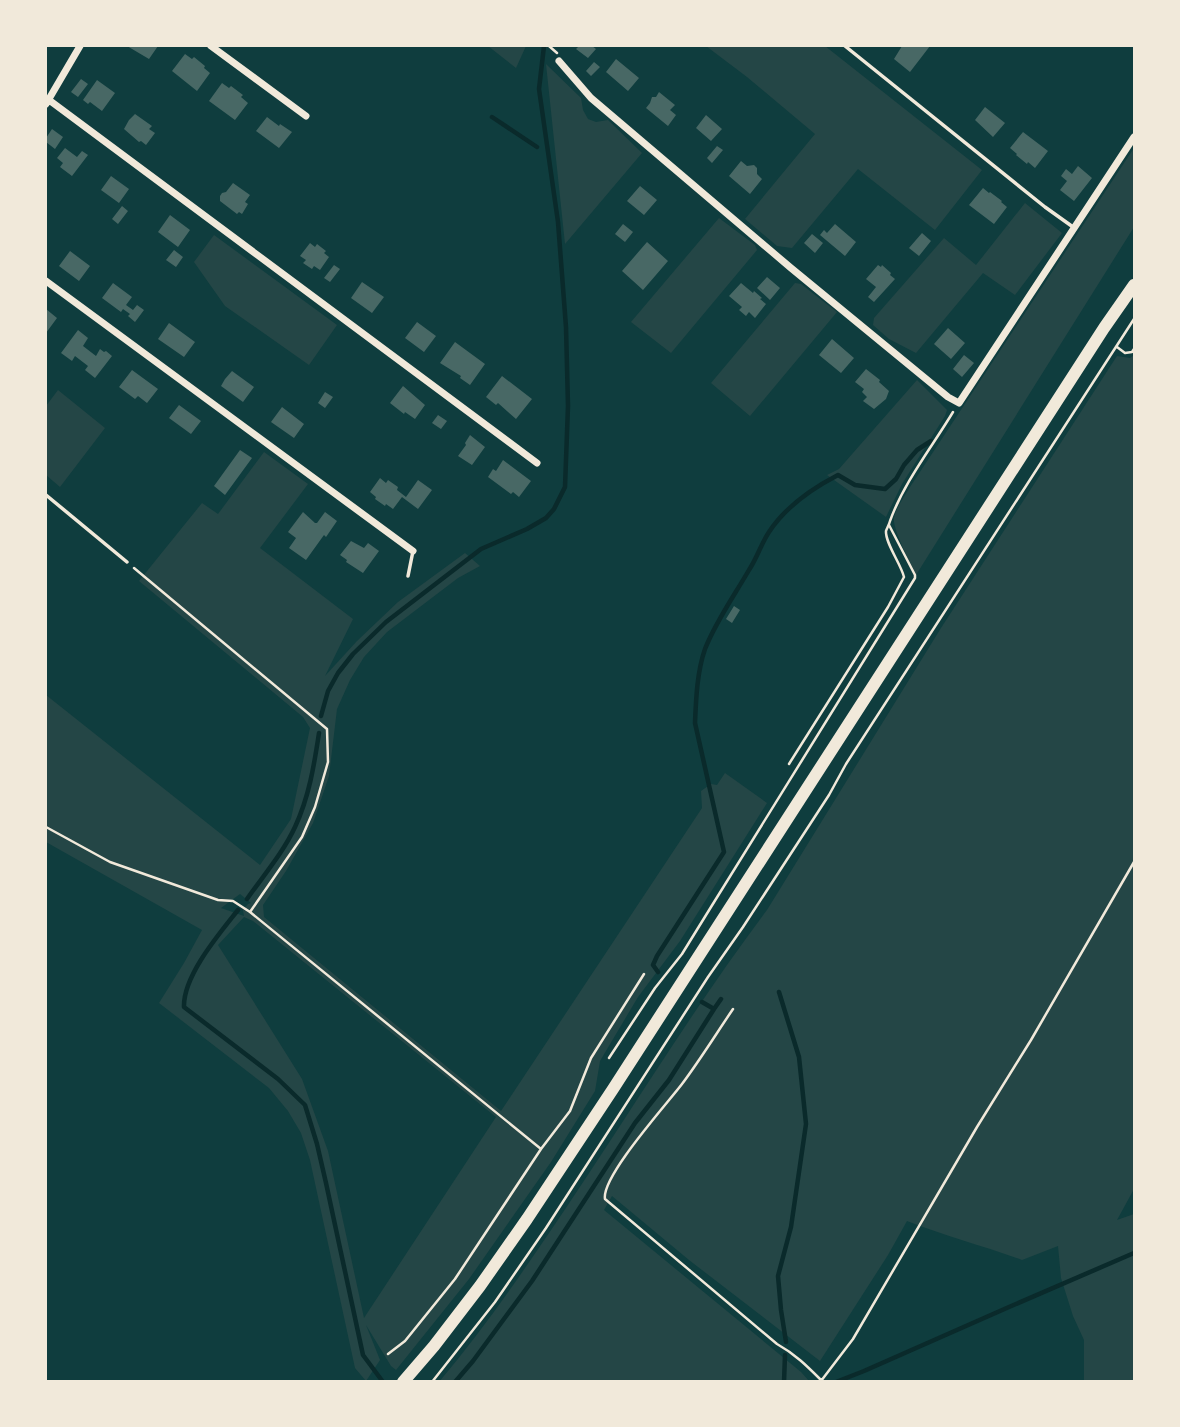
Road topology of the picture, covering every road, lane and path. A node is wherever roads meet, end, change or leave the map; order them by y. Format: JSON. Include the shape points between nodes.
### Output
{"nodes":[{"id":1,"x":80,"y":46,"type":"edge"},
{"id":2,"x":211,"y":46,"type":"edge"},
{"id":3,"x":845,"y":46,"type":"edge"},
{"id":4,"x":559,"y":61,"type":"dead end"},
{"id":5,"x":47,"y":102,"type":"edge"},
{"id":6,"x":306,"y":116,"type":"dead end"},
{"id":7,"x":1135,"y":137,"type":"edge"},
{"id":8,"x":1074,"y":228,"type":"junction"},
{"id":9,"x":46,"y":281,"type":"edge"},
{"id":10,"x":1135,"y":285,"type":"edge"},
{"id":11,"x":1135,"y":319,"type":"edge"},
{"id":12,"x":1116,"y":347,"type":"junction"},
{"id":13,"x":1135,"y":349,"type":"edge"},
{"id":14,"x":958,"y":403,"type":"junction"},
{"id":15,"x":537,"y":463,"type":"dead end"},
{"id":16,"x":46,"y":495,"type":"edge"},
{"id":17,"x":889,"y":525,"type":"junction"},
{"id":18,"x":413,"y":551,"type":"joint"},
{"id":19,"x":127,"y":562,"type":"joint"},
{"id":20,"x":408,"y":576,"type":"dead end"},
{"id":21,"x":789,"y":764,"type":"dead end"},
{"id":22,"x":46,"y":827,"type":"edge"},
{"id":23,"x":1135,"y":862,"type":"edge"},
{"id":24,"x":250,"y":912,"type":"junction"},
{"id":25,"x":644,"y":974,"type":"dead end"},
{"id":26,"x":733,"y":1009,"type":"dead end"},
{"id":27,"x":609,"y":1058,"type":"dead end"},
{"id":28,"x":541,"y":1149,"type":"junction"},
{"id":29,"x":388,"y":1354,"type":"dead end"},
{"id":30,"x":403,"y":1381,"type":"edge"},
{"id":31,"x":432,"y":1381,"type":"edge"},
{"id":32,"x":821,"y":1381,"type":"edge"}],
"edges":[{"from":1,"to":5,"type":"street"},
{"from":2,"to":6,"type":"street"},
{"from":3,"to":8,"type":"lane"},
{"from":4,"to":14,"type":"street","via":[[591,98]]},
{"from":5,"to":15,"type":"street"},
{"from":7,"to":8,"type":"street"},
{"from":8,"to":14,"type":"street"},
{"from":9,"to":18,"type":"street"},
{"from":10,"to":30,"type":"main road","via":[[527,1219]]},
{"from":11,"to":12,"type":"path"},
{"from":12,"to":13,"type":"path","via":[[1125,353]]},
{"from":12,"to":31,"type":"path","via":[[546,1228]]},
{"from":14,"to":17,"type":"path","via":[[905,488]]},
{"from":16,"to":19,"type":"lane"},
{"from":17,"to":21,"type":"path","via":[[886,532],[904,578]]},
{"from":17,"to":27,"type":"path","via":[[915,578],[712,907]]},
{"from":18,"to":20,"type":"lane"},
{"from":19,"to":24,"type":"path","via":[[327,729],[328,762],[315,807],[302,837]]},
{"from":22,"to":24,"type":"path","via":[[110,862],[218,900],[233,901]]},
{"from":23,"to":32,"type":"path","via":[[859,1328]]},
{"from":24,"to":28,"type":"path"},
{"from":25,"to":28,"type":"path","via":[[592,1058],[570,1111]]},
{"from":26,"to":32,"type":"path","via":[[640,1135],[609,1182],[605,1199]]},
{"from":28,"to":29,"type":"path","via":[[455,1279],[405,1341]]}]}
